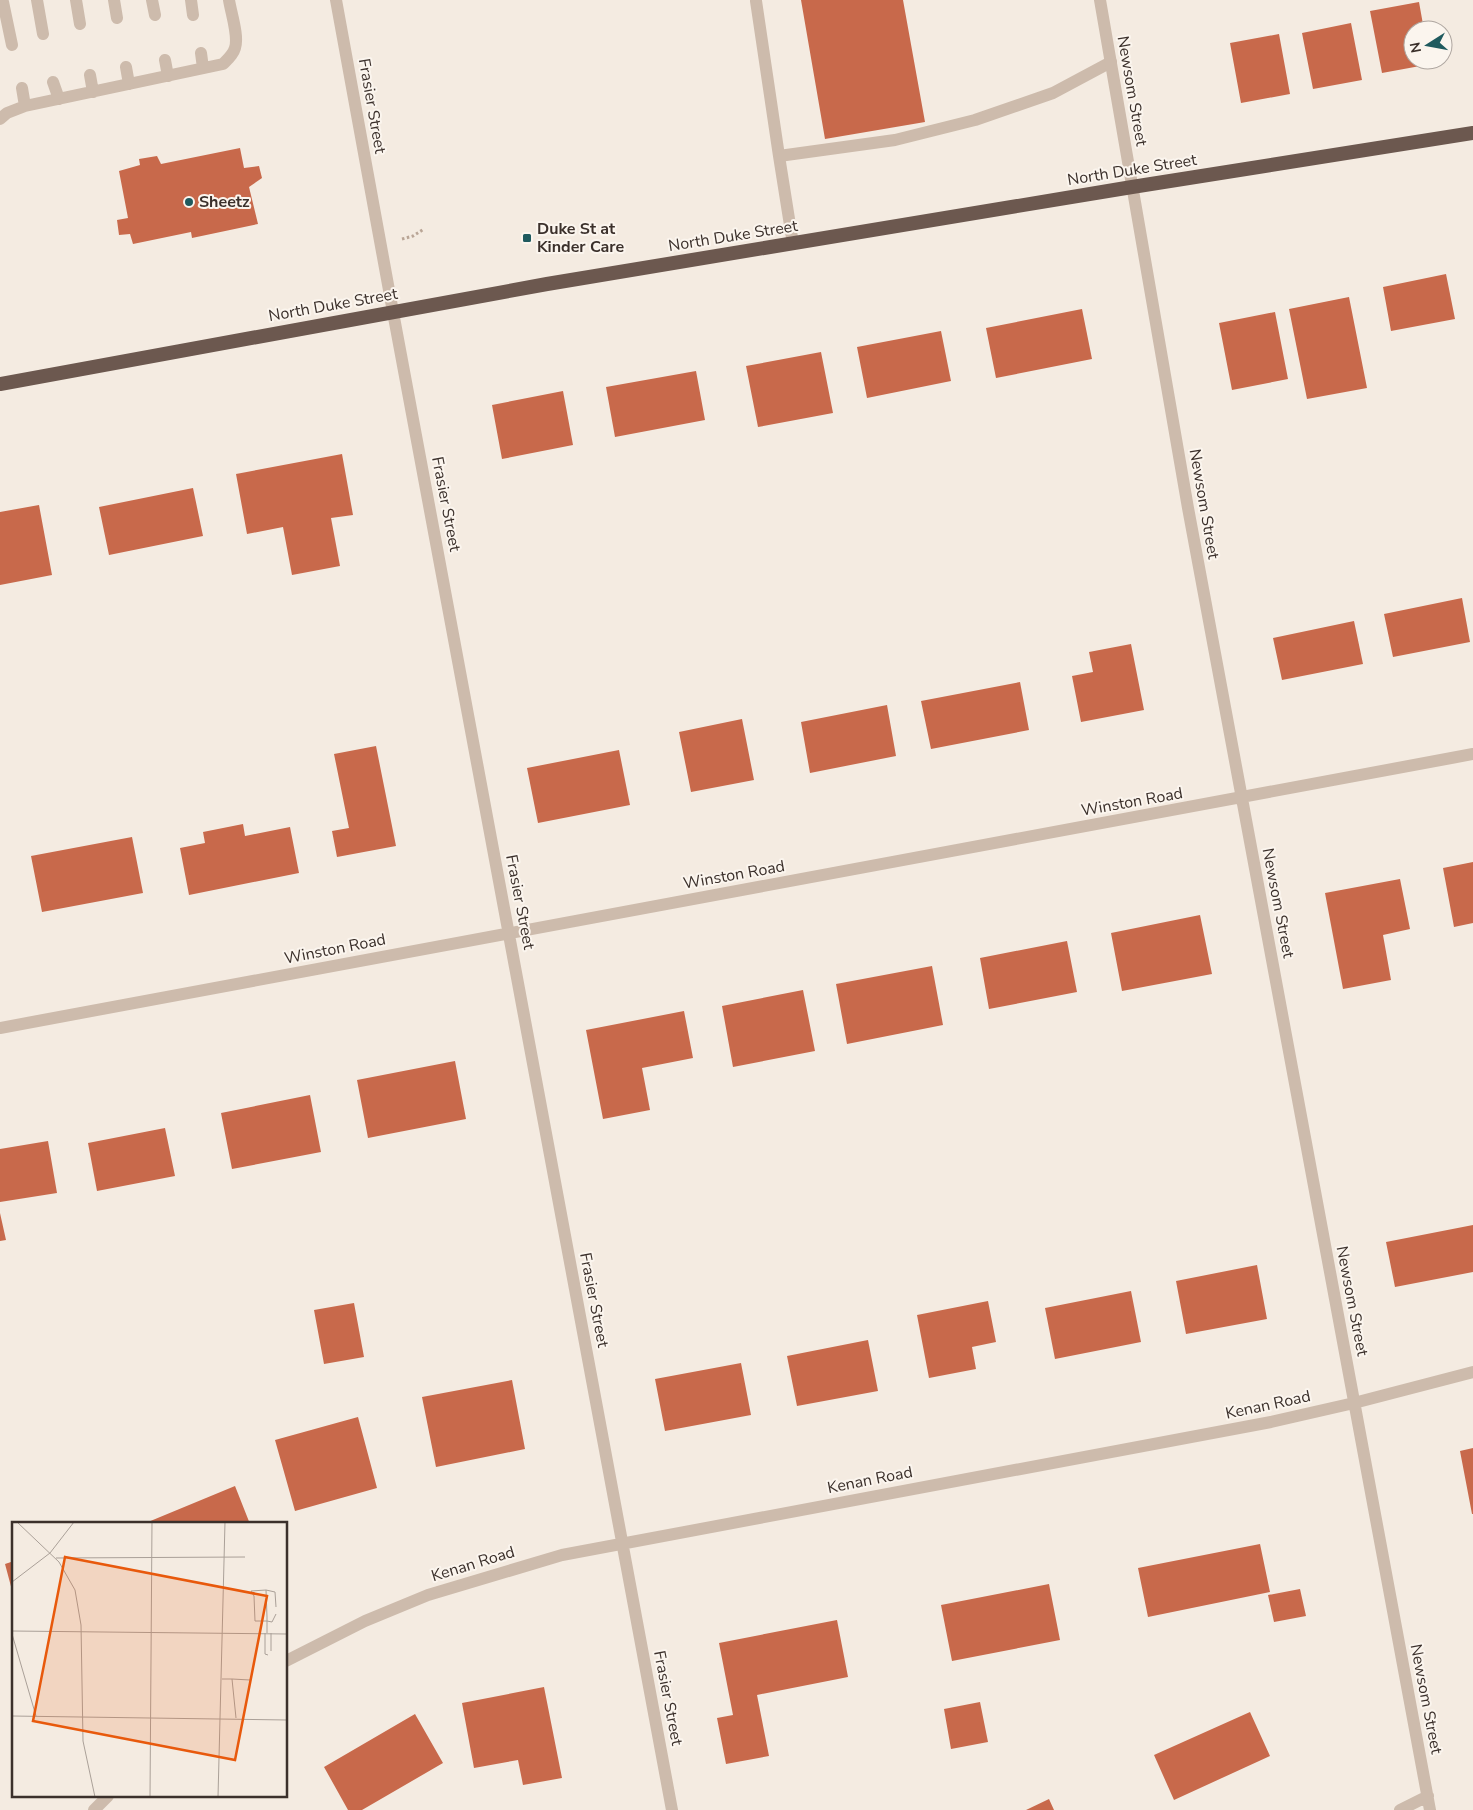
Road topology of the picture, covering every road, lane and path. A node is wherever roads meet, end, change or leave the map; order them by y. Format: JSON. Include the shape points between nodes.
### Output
{"nodes":[{"id":1,"x":37,"y":0,"type":"edge"},
{"id":2,"x":76,"y":0,"type":"edge"},
{"id":3,"x":114,"y":0,"type":"edge"},
{"id":4,"x":152,"y":0,"type":"edge"},
{"id":5,"x":191,"y":0,"type":"edge"},
{"id":6,"x":229,"y":0,"type":"edge"},
{"id":7,"x":336,"y":0,"type":"edge"},
{"id":8,"x":1100,"y":0,"type":"edge"},
{"id":9,"x":5,"y":1,"type":"edge"},
{"id":10,"x":756,"y":1,"type":"edge"},
{"id":11,"x":155,"y":15,"type":"dead end"},
{"id":12,"x":193,"y":15,"type":"dead end"},
{"id":13,"x":117,"y":18,"type":"dead end"},
{"id":14,"x":80,"y":24,"type":"dead end"},
{"id":15,"x":43,"y":34,"type":"dead end"},
{"id":16,"x":12,"y":45,"type":"dead end"},
{"id":17,"x":201,"y":53,"type":"dead end"},
{"id":18,"x":165,"y":60,"type":"dead end"},
{"id":19,"x":1110,"y":62,"type":"junction"},
{"id":20,"x":126,"y":67,"type":"dead end"},
{"id":21,"x":202,"y":68,"type":"junction"},
{"id":22,"x":90,"y":74,"type":"dead end"},
{"id":23,"x":168,"y":76,"type":"junction"},
{"id":24,"x":53,"y":82,"type":"dead end"},
{"id":25,"x":129,"y":84,"type":"junction"},
{"id":26,"x":22,"y":88,"type":"dead end"},
{"id":27,"x":93,"y":92,"type":"junction"},
{"id":28,"x":59,"y":99,"type":"junction"},
{"id":29,"x":25,"y":106,"type":"junction"},
{"id":30,"x":0,"y":119,"type":"edge"},
{"id":31,"x":1473,"y":133,"type":"edge"},
{"id":32,"x":779,"y":156,"type":"junction"},
{"id":33,"x":1132,"y":187,"type":"junction"},
{"id":34,"x":793,"y":244,"type":"junction"},
{"id":35,"x":393,"y":312,"type":"junction"},
{"id":36,"x":0,"y":384,"type":"edge"},
{"id":37,"x":1473,"y":754,"type":"edge"},
{"id":38,"x":1242,"y":798,"type":"junction"},
{"id":39,"x":509,"y":934,"type":"junction"},
{"id":40,"x":0,"y":1028,"type":"edge"},
{"id":41,"x":1473,"y":1372,"type":"edge"},
{"id":42,"x":1354,"y":1403,"type":"junction"},
{"id":43,"x":622,"y":1543,"type":"junction"},
{"id":44,"x":288,"y":1660,"type":"edge"},
{"id":45,"x":1428,"y":1796,"type":"junction"},
{"id":46,"x":106,"y":1798,"type":"edge"},
{"id":47,"x":94,"y":1810,"type":"edge"},
{"id":48,"x":672,"y":1810,"type":"edge"},
{"id":49,"x":1400,"y":1810,"type":"edge"},
{"id":50,"x":1430,"y":1810,"type":"edge"}],
"edges":[{"from":1,"to":15,"type":"street"},
{"from":2,"to":14,"type":"street"},
{"from":3,"to":13,"type":"street"},
{"from":4,"to":11,"type":"street"},
{"from":5,"to":12,"type":"street"},
{"from":6,"to":21,"type":"street","via":[[236,47],[222,64]]},
{"from":7,"to":35,"type":"street","name":"Frasier Street"},
{"from":8,"to":19,"type":"street","name":"Newsom Street"},
{"from":9,"to":16,"type":"street"},
{"from":10,"to":32,"type":"street"},
{"from":17,"to":21,"type":"street"},
{"from":18,"to":23,"type":"street"},
{"from":19,"to":32,"type":"street","via":[[1053,92],[975,120],[895,140]]},
{"from":19,"to":33,"type":"street","name":"Newsom Street"},
{"from":20,"to":25,"type":"street"},
{"from":21,"to":23,"type":"street"},
{"from":22,"to":27,"type":"street"},
{"from":23,"to":25,"type":"street"},
{"from":24,"to":28,"type":"street"},
{"from":25,"to":27,"type":"street"},
{"from":26,"to":29,"type":"street"},
{"from":27,"to":28,"type":"street"},
{"from":28,"to":29,"type":"street"},
{"from":29,"to":30,"type":"street"},
{"from":31,"to":33,"type":"highway","name":"North Duke Street"},
{"from":32,"to":34,"type":"street"},
{"from":33,"to":34,"type":"highway","name":"North Duke Street"},
{"from":33,"to":38,"type":"street","name":"Newsom Street"},
{"from":34,"to":35,"type":"highway","name":"North Duke Street"},
{"from":35,"to":36,"type":"highway","name":"North Duke Street"},
{"from":35,"to":39,"type":"street","name":"Frasier Street"},
{"from":37,"to":38,"type":"street","name":"Winston Road"},
{"from":38,"to":39,"type":"street","name":"Winston Road"},
{"from":38,"to":42,"type":"street","name":"Newsom Street"},
{"from":39,"to":40,"type":"street","name":"Winston Road"},
{"from":39,"to":43,"type":"street","name":"Frasier Street"},
{"from":41,"to":42,"type":"street","name":"Kenan Road"},
{"from":42,"to":43,"type":"street","name":"Kenan Road","via":[[1271,1422]]},
{"from":42,"to":45,"type":"street","name":"Newsom Street"},
{"from":43,"to":44,"type":"street","name":"Kenan Road","via":[[562,1554],[428,1595],[365,1621]]},
{"from":43,"to":48,"type":"street","name":"Frasier Street"},
{"from":45,"to":49,"type":"street"},
{"from":45,"to":50,"type":"street","name":"Newsom Street"},
{"from":46,"to":47,"type":"street"}]}
